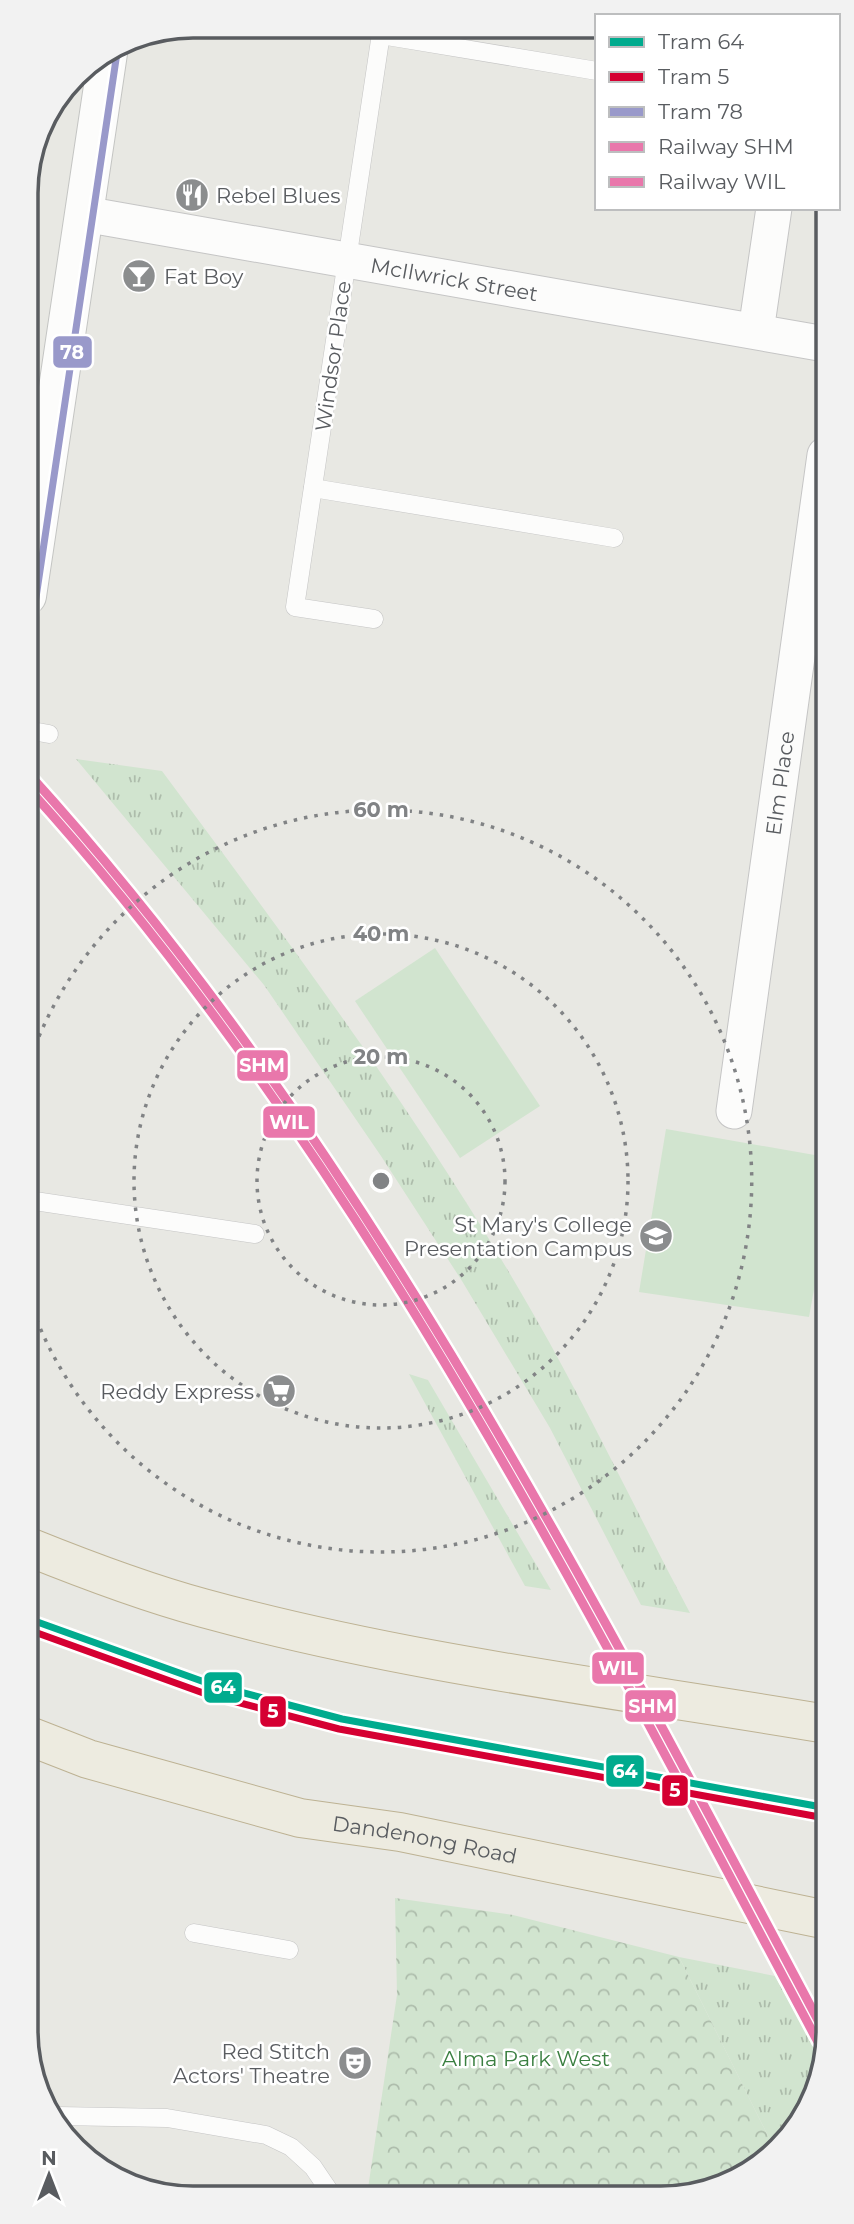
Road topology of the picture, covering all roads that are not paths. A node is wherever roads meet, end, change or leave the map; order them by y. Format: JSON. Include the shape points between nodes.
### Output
{"nodes":[{"id":1,"x":381,"y":38,"type":"edge"},
{"id":2,"x":420,"y":38,"type":"edge"},
{"id":3,"x":106,"y":66,"type":"edge"},
{"id":4,"x":595,"y":71,"type":"edge"},
{"id":5,"x":774,"y":210,"type":"edge"},
{"id":6,"x":84,"y":214,"type":"junction"},
{"id":7,"x":346,"y":261,"type":"junction"},
{"id":8,"x":756,"y":331,"type":"junction"},
{"id":9,"x":816,"y":342,"type":"edge"},
{"id":10,"x":40,"y":425,"type":"edge"},
{"id":11,"x":313,"y":488,"type":"junction"},
{"id":12,"x":816,"y":521,"type":"edge"},
{"id":13,"x":614,"y":538,"type":"dead end"},
{"id":14,"x":374,"y":619,"type":"dead end"},
{"id":15,"x":39,"y":732,"type":"edge"},
{"id":16,"x":49,"y":734,"type":"dead end"},
{"id":17,"x":734,"y":1111,"type":"dead end"},
{"id":18,"x":38,"y":1201,"type":"edge"},
{"id":19,"x":255,"y":1234,"type":"dead end"},
{"id":20,"x":38,"y":1551,"type":"edge"},
{"id":21,"x":815,"y":1722,"type":"edge"},
{"id":22,"x":38,"y":1740,"type":"edge"},
{"id":23,"x":815,"y":1918,"type":"edge"},
{"id":24,"x":194,"y":1933,"type":"dead end"},
{"id":25,"x":289,"y":1950,"type":"dead end"},
{"id":26,"x":65,"y":2116,"type":"edge"},
{"id":27,"x":326,"y":2186,"type":"edge"}],
"edges":[{"from":1,"to":7,"type":"lane","name":"Windsor Place"},
{"from":2,"to":4,"type":"lane"},
{"from":3,"to":6,"type":"street"},
{"from":5,"to":8,"type":"street"},
{"from":6,"to":7,"type":"street","name":"McIlwrick Street"},
{"from":6,"to":10,"type":"street"},
{"from":7,"to":8,"type":"street","name":"McIlwrick Street"},
{"from":7,"to":11,"type":"lane","name":"Windsor Place"},
{"from":8,"to":9,"type":"street","name":"McIlwrick Street"},
{"from":11,"to":13,"type":"lane"},
{"from":11,"to":14,"type":"lane","name":"Windsor Place","via":[[295,607]]},
{"from":12,"to":17,"type":"street","name":"Elm Place"},
{"from":15,"to":16,"type":"lane"},
{"from":18,"to":19,"type":"lane"},
{"from":20,"to":21,"type":"highway","via":[[102,1577],[215,1611],[404,1656]]},
{"from":22,"to":23,"type":"highway","name":"Dandenong Road","via":[[88,1759],[300,1818],[400,1832]]},
{"from":24,"to":25,"type":"lane"},
{"from":26,"to":27,"type":"lane","via":[[167,2118],[266,2136],[291,2147]]}]}
